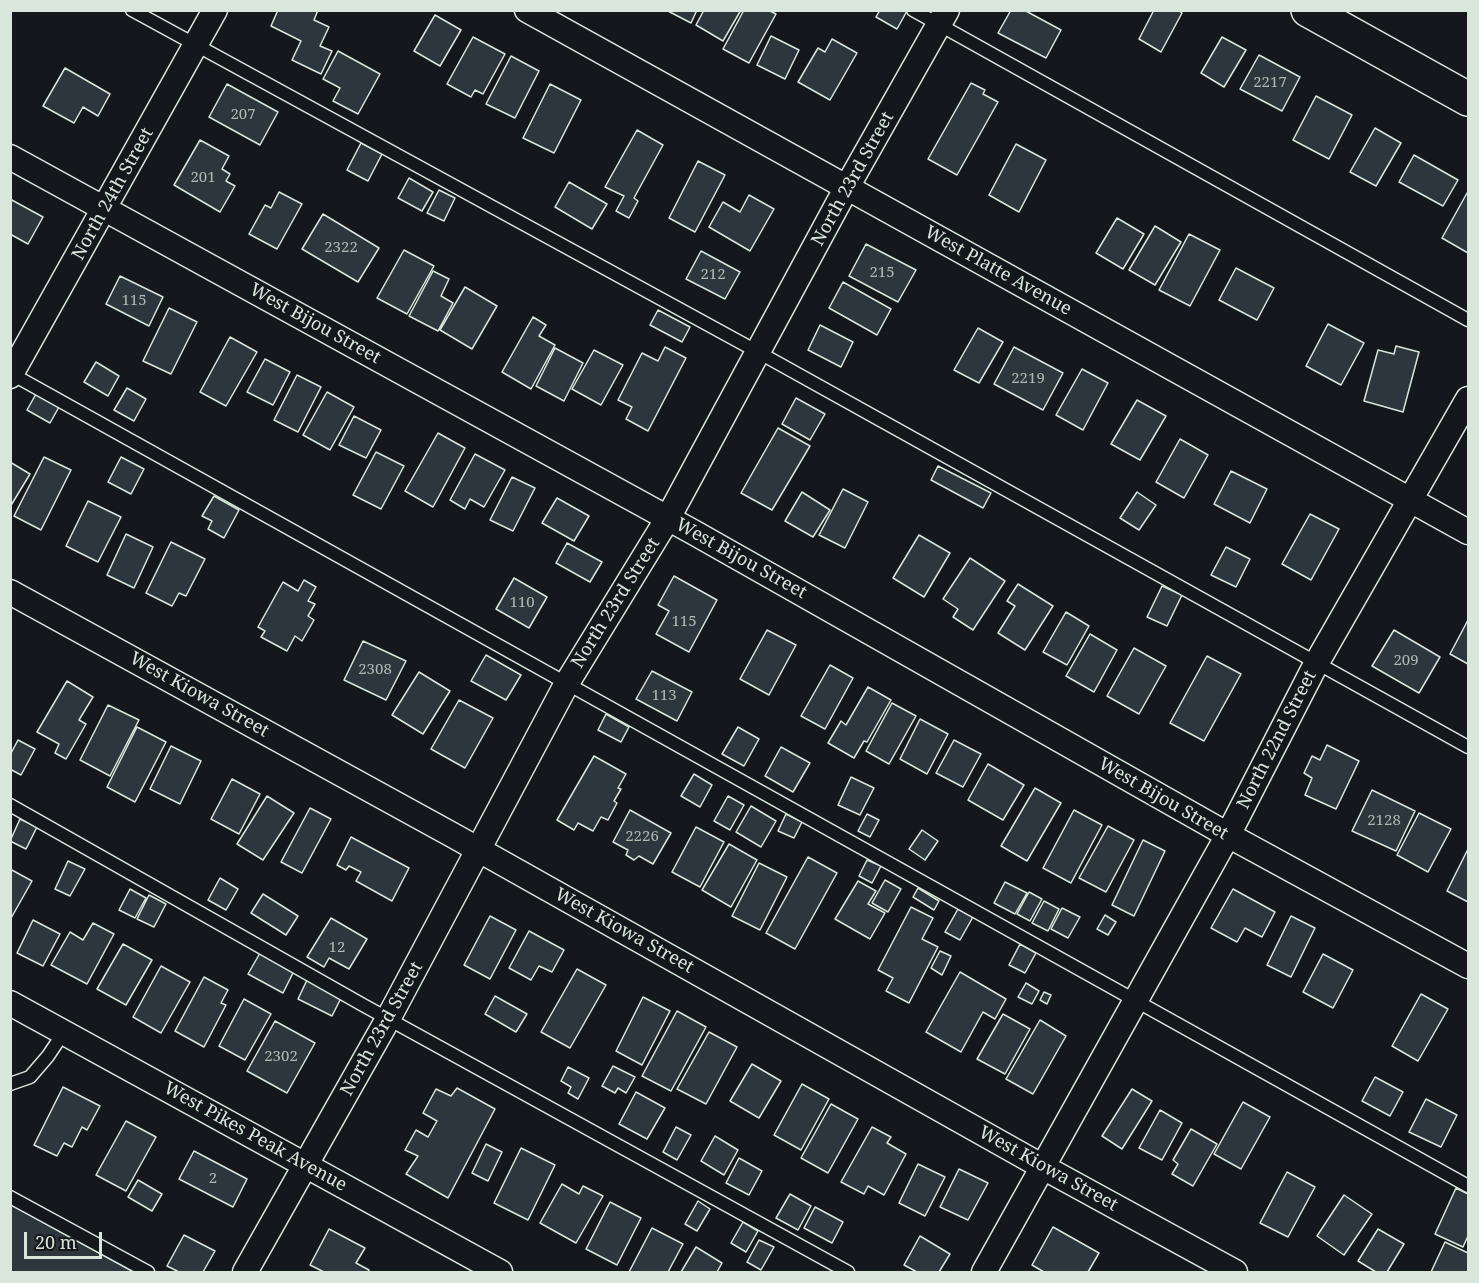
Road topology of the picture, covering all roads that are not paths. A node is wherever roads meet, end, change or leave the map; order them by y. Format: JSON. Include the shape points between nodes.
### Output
{"nodes":[{"id":1,"x":132,"y":10,"type":"edge"},
{"id":2,"x":215,"y":10,"type":"edge"},
{"id":3,"x":527,"y":10,"type":"edge"},
{"id":4,"x":913,"y":10,"type":"edge"},
{"id":5,"x":1308,"y":10,"type":"edge"},
{"id":6,"x":943,"y":18,"type":"edge"},
{"id":7,"x":196,"y":46,"type":"junction"},
{"id":8,"x":1468,"y":99,"type":"edge"},
{"id":9,"x":10,"y":157,"type":"edge"},
{"id":10,"x":847,"y":187,"type":"junction"},
{"id":11,"x":105,"y":209,"type":"junction"},
{"id":12,"x":1468,"y":320,"type":"edge"},
{"id":13,"x":758,"y":352,"type":"junction"},
{"id":14,"x":11,"y":374,"type":"edge"},
{"id":15,"x":1468,"y":399,"type":"edge"},
{"id":16,"x":1410,"y":500,"type":"junction"},
{"id":17,"x":668,"y":518,"type":"junction"},
{"id":18,"x":1468,"y":532,"type":"edge"},
{"id":19,"x":10,"y":592,"type":"edge"},
{"id":20,"x":1316,"y":664,"type":"junction"},
{"id":21,"x":567,"y":683,"type":"junction"},
{"id":22,"x":1468,"y":747,"type":"edge"},
{"id":23,"x":10,"y":805,"type":"edge"},
{"id":24,"x":1228,"y":835,"type":"junction"},
{"id":25,"x":479,"y":850,"type":"junction"},
{"id":26,"x":1468,"y":966,"type":"edge"},
{"id":27,"x":1136,"y":1000,"type":"junction"},
{"id":28,"x":10,"y":1003,"type":"edge"},
{"id":29,"x":388,"y":1019,"type":"junction"},
{"id":30,"x":64,"y":1032,"type":"junction"},
{"id":31,"x":10,"y":1084,"type":"edge"},
{"id":32,"x":306,"y":1165,"type":"junction"},
{"id":33,"x":1042,"y":1167,"type":"junction"},
{"id":34,"x":1468,"y":1185,"type":"edge"},
{"id":35,"x":10,"y":1197,"type":"edge"},
{"id":36,"x":148,"y":1272,"type":"edge"},
{"id":37,"x":245,"y":1272,"type":"edge"},
{"id":38,"x":500,"y":1272,"type":"edge"},
{"id":39,"x":848,"y":1272,"type":"edge"},
{"id":40,"x":984,"y":1272,"type":"edge"},
{"id":41,"x":1235,"y":1272,"type":"edge"}],
"edges":[{"from":1,"to":7,"type":"lane"},
{"from":2,"to":7,"type":"street","name":"North 24th Street"},
{"from":3,"to":10,"type":"street","name":"West Platte Avenue"},
{"from":4,"to":6,"type":"lane"},
{"from":5,"to":8,"type":"main road"},
{"from":6,"to":10,"type":"street","name":"North 23rd Street"},
{"from":6,"to":12,"type":"lane"},
{"from":7,"to":11,"type":"street","name":"North 24th Street"},
{"from":7,"to":13,"type":"lane"},
{"from":9,"to":11,"type":"street","name":"West Bijou Street"},
{"from":10,"to":13,"type":"street","name":"North 23rd Street"},
{"from":10,"to":16,"type":"street","name":"West Platte Avenue"},
{"from":11,"to":14,"type":"street","name":"North 24th Street"},
{"from":11,"to":17,"type":"street","name":"West Bijou Street"},
{"from":13,"to":17,"type":"street","name":"North 23rd Street"},
{"from":13,"to":20,"type":"lane"},
{"from":14,"to":21,"type":"lane"},
{"from":15,"to":16,"type":"street","name":"North 22nd Street"},
{"from":16,"to":18,"type":"street","name":"West Platte Avenue"},
{"from":16,"to":20,"type":"street","name":"North 22nd Street"},
{"from":17,"to":21,"type":"street","name":"North 23rd Street"},
{"from":17,"to":24,"type":"street","name":"West Bijou Street"},
{"from":19,"to":25,"type":"street","name":"West Kiowa Street"},
{"from":20,"to":22,"type":"lane"},
{"from":20,"to":24,"type":"street","name":"North 22nd Street"},
{"from":21,"to":25,"type":"street","name":"North 23rd Street"},
{"from":21,"to":27,"type":"lane"},
{"from":23,"to":29,"type":"lane"},
{"from":24,"to":26,"type":"street","name":"West Bijou Street"},
{"from":24,"to":27,"type":"street","name":"North 22nd Street"},
{"from":25,"to":29,"type":"street","name":"North 23rd Street"},
{"from":25,"to":33,"type":"street","name":"West Kiowa Street"},
{"from":27,"to":33,"type":"street","name":"North 22nd Street"},
{"from":27,"to":34,"type":"lane"},
{"from":28,"to":30,"type":"street","name":"West Pikes Peak Avenue"},
{"from":29,"to":32,"type":"street","name":"North 23rd Street"},
{"from":29,"to":39,"type":"lane"},
{"from":30,"to":31,"type":"lane","via":[[30,1077]]},
{"from":30,"to":32,"type":"street","name":"West Pikes Peak Avenue"},
{"from":32,"to":37,"type":"street","name":"North 23rd Street"},
{"from":32,"to":38,"type":"street","name":"West Pikes Peak Avenue"},
{"from":33,"to":40,"type":"street","name":"North 22nd Street"},
{"from":33,"to":41,"type":"street","name":"West Kiowa Street"},
{"from":35,"to":36,"type":"lane"}]}
